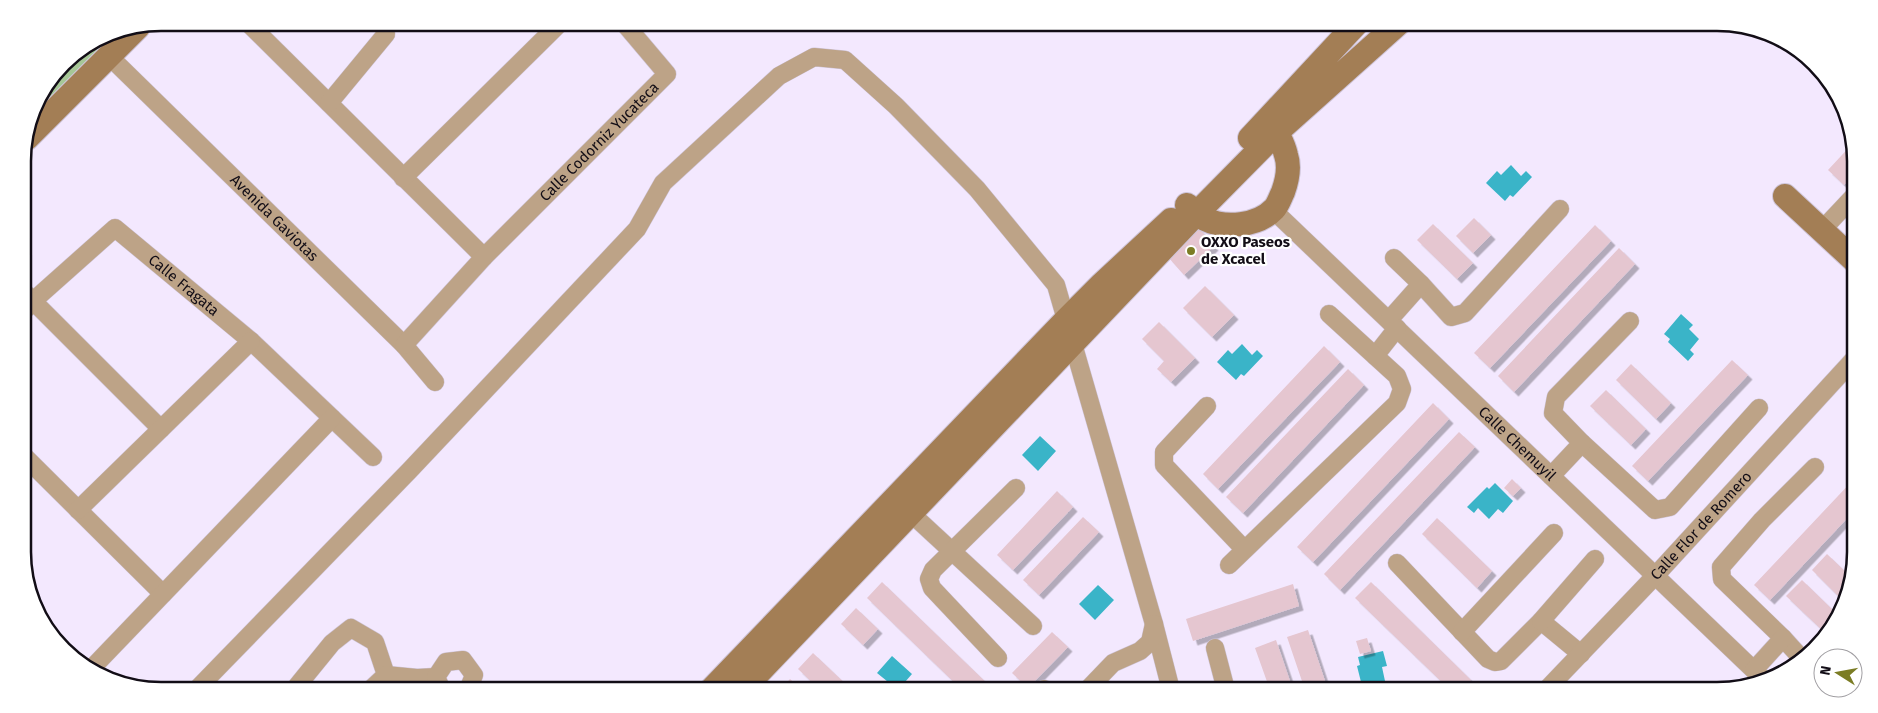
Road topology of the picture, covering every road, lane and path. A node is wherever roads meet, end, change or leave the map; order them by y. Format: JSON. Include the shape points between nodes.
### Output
{"nodes":[{"id":1,"x":256,"y":31,"type":"edge"},
{"id":2,"x":552,"y":31,"type":"edge"},
{"id":3,"x":631,"y":31,"type":"edge"},
{"id":4,"x":1351,"y":31,"type":"edge"},
{"id":5,"x":1389,"y":31,"type":"edge"},
{"id":6,"x":386,"y":34,"type":"dead end"},
{"id":7,"x":130,"y":36,"type":"edge"},
{"id":8,"x":110,"y":56,"type":"junction"},
{"id":9,"x":329,"y":103,"type":"junction"},
{"id":10,"x":1273,"y":126,"type":"junction"},
{"id":11,"x":36,"y":128,"type":"edge"},
{"id":12,"x":403,"y":178,"type":"junction"},
{"id":13,"x":1785,"y":196,"type":"dead end"},
{"id":14,"x":1847,"y":203,"type":"edge"},
{"id":15,"x":1192,"y":209,"type":"junction"},
{"id":16,"x":1560,"y":209,"type":"dead end"},
{"id":17,"x":1273,"y":210,"type":"junction"},
{"id":18,"x":1822,"y":230,"type":"junction"},
{"id":19,"x":1847,"y":253,"type":"edge"},
{"id":20,"x":484,"y":258,"type":"junction"},
{"id":21,"x":1394,"y":258,"type":"dead end"},
{"id":22,"x":1421,"y":284,"type":"junction"},
{"id":23,"x":32,"y":297,"type":"edge"},
{"id":24,"x":32,"y":305,"type":"edge"},
{"id":25,"x":1329,"y":314,"type":"dead end"},
{"id":26,"x":1067,"y":319,"type":"junction"},
{"id":27,"x":1630,"y":321,"type":"dead end"},
{"id":28,"x":1393,"y":324,"type":"junction"},
{"id":29,"x":251,"y":341,"type":"junction"},
{"id":30,"x":1073,"y":344,"type":"junction"},
{"id":31,"x":404,"y":345,"type":"junction"},
{"id":32,"x":1375,"y":356,"type":"junction"},
{"id":33,"x":1847,"y":367,"type":"edge"},
{"id":34,"x":435,"y":382,"type":"dead end"},
{"id":35,"x":1207,"y":406,"type":"dead end"},
{"id":36,"x":1759,"y":408,"type":"dead end"},
{"id":37,"x":332,"y":418,"type":"junction"},
{"id":38,"x":161,"y":429,"type":"junction"},
{"id":39,"x":1582,"y":443,"type":"junction"},
{"id":40,"x":373,"y":458,"type":"dead end"},
{"id":41,"x":31,"y":463,"type":"edge"},
{"id":42,"x":1815,"y":467,"type":"dead end"},
{"id":43,"x":1551,"y":476,"type":"junction"},
{"id":44,"x":1016,"y":488,"type":"dead end"},
{"id":45,"x":903,"y":506,"type":"junction"},
{"id":46,"x":78,"y":510,"type":"junction"},
{"id":47,"x":1554,"y":533,"type":"dead end"},
{"id":48,"x":1244,"y":549,"type":"junction"},
{"id":49,"x":953,"y":551,"type":"junction"},
{"id":50,"x":1595,"y":560,"type":"dead end"},
{"id":51,"x":1397,"y":563,"type":"dead end"},
{"id":52,"x":1229,"y":565,"type":"dead end"},
{"id":53,"x":1656,"y":576,"type":"junction"},
{"id":54,"x":163,"y":594,"type":"junction"},
{"id":55,"x":1542,"y":621,"type":"junction"},
{"id":56,"x":1154,"y":624,"type":"junction"},
{"id":57,"x":1033,"y":626,"type":"dead end"},
{"id":58,"x":1462,"y":632,"type":"junction"},
{"id":59,"x":1783,"y":638,"type":"junction"},
{"id":60,"x":1215,"y":648,"type":"dead end"},
{"id":61,"x":1581,"y":654,"type":"junction"},
{"id":62,"x":1797,"y":654,"type":"edge"},
{"id":63,"x":998,"y":658,"type":"dead end"},
{"id":64,"x":96,"y":664,"type":"edge"},
{"id":65,"x":1758,"y":674,"type":"edge"},
{"id":66,"x":386,"y":675,"type":"junction"},
{"id":67,"x":1095,"y":681,"type":"edge"},
{"id":68,"x":1169,"y":681,"type":"edge"},
{"id":69,"x":1224,"y":681,"type":"edge"},
{"id":70,"x":1555,"y":681,"type":"edge"},
{"id":71,"x":204,"y":682,"type":"edge"},
{"id":72,"x":301,"y":682,"type":"edge"},
{"id":73,"x":379,"y":682,"type":"edge"},
{"id":74,"x":431,"y":682,"type":"edge"},
{"id":75,"x":440,"y":682,"type":"edge"},
{"id":76,"x":471,"y":682,"type":"edge"},
{"id":77,"x":721,"y":682,"type":"edge"},
{"id":78,"x":749,"y":682,"type":"edge"}],
"edges":[{"from":1,"to":9,"type":"street"},
{"from":2,"to":12,"type":"street"},
{"from":3,"to":20,"type":"street","name":"Calle Codorniz Yucateca","via":[[667,74]]},
{"from":4,"to":10,"type":"main road"},
{"from":5,"to":10,"type":"main road"},
{"from":6,"to":9,"type":"street"},
{"from":7,"to":8,"type":"main road"},
{"from":8,"to":11,"type":"main road"},
{"from":8,"to":31,"type":"street","name":"Avenida Gaviotas"},
{"from":9,"to":12,"type":"street"},
{"from":10,"to":15,"type":"main road"},
{"from":10,"to":17,"type":"main road","via":[[1287,155],[1288,171],[1280,200]]},
{"from":12,"to":20,"type":"street"},
{"from":13,"to":18,"type":"main road"},
{"from":14,"to":18,"type":"street"},
{"from":15,"to":17,"type":"main road","via":[[1206,219],[1238,225],[1254,221]]},
{"from":15,"to":26,"type":"main road","via":[[1102,284]]},
{"from":15,"to":30,"type":"main road"},
{"from":16,"to":22,"type":"street","via":[[1465,312],[1451,317]]},
{"from":17,"to":28,"type":"street","name":"Calle Chemuyil"},
{"from":18,"to":19,"type":"main road"},
{"from":20,"to":31,"type":"street","name":"Calle Codorniz Yucateca"},
{"from":21,"to":22,"type":"street"},
{"from":22,"to":28,"type":"street"},
{"from":23,"to":29,"type":"street","name":"Calle Fragata","via":[[115,228]]},
{"from":24,"to":38,"type":"street"},
{"from":25,"to":32,"type":"street"},
{"from":26,"to":30,"type":"street"},
{"from":26,"to":45,"type":"main road"},
{"from":26,"to":71,"type":"street","via":[[1056,285],[963,175],[896,106],[845,60],[814,56],[779,76],[663,183],[637,229]]},
{"from":27,"to":39,"type":"street","via":[[1556,397],[1552,413]]},
{"from":28,"to":32,"type":"street"},
{"from":28,"to":43,"type":"street","name":"Calle Chemuyil"},
{"from":29,"to":37,"type":"street","name":"Calle Fragata"},
{"from":29,"to":38,"type":"street"},
{"from":30,"to":45,"type":"main road"},
{"from":30,"to":56,"type":"street"},
{"from":31,"to":34,"type":"street","name":"Avenida Gaviotas"},
{"from":32,"to":48,"type":"street","via":[[1397,376],[1402,389],[1397,403]]},
{"from":33,"to":53,"type":"street","name":"Calle Flor de Romero"},
{"from":35,"to":48,"type":"street","via":[[1164,452],[1164,465]]},
{"from":36,"to":39,"type":"street","via":[[1670,507],[1655,510]]},
{"from":37,"to":40,"type":"street","name":"Calle Fragata"},
{"from":37,"to":54,"type":"street"},
{"from":38,"to":46,"type":"street"},
{"from":39,"to":43,"type":"street"},
{"from":41,"to":46,"type":"street"},
{"from":42,"to":59,"type":"street","via":[[1762,520],[1721,568],[1722,579]]},
{"from":43,"to":53,"type":"street","name":"Calle Chemuyil"},
{"from":44,"to":49,"type":"street"},
{"from":45,"to":49,"type":"street"},
{"from":45,"to":77,"type":"main road"},
{"from":45,"to":78,"type":"main road"},
{"from":46,"to":54,"type":"street"},
{"from":47,"to":58,"type":"street"},
{"from":48,"to":52,"type":"street"},
{"from":49,"to":57,"type":"street"},
{"from":49,"to":63,"type":"street","via":[[933,570],[929,579],[932,588]]},
{"from":50,"to":55,"type":"street"},
{"from":51,"to":58,"type":"street"},
{"from":53,"to":61,"type":"street","name":"Calle Flor de Romero"},
{"from":53,"to":65,"type":"street","name":"Calle Chemuyil"},
{"from":54,"to":64,"type":"street"},
{"from":55,"to":58,"type":"street","via":[[1501,661],[1495,662]]},
{"from":55,"to":61,"type":"street"},
{"from":56,"to":67,"type":"street","via":[[1150,642],[1140,651],[1113,663]]},
{"from":56,"to":68,"type":"street"},
{"from":59,"to":62,"type":"street"},
{"from":59,"to":65,"type":"street"},
{"from":60,"to":69,"type":"street"},
{"from":61,"to":70,"type":"street","name":"Calle Flor de Romero"},
{"from":66,"to":72,"type":"street","via":[[375,642],[351,628],[332,643]]},
{"from":66,"to":73,"type":"street"},
{"from":66,"to":74,"type":"street"},
{"from":75,"to":76,"type":"street","via":[[446,662],[463,660],[474,675]]}]}
